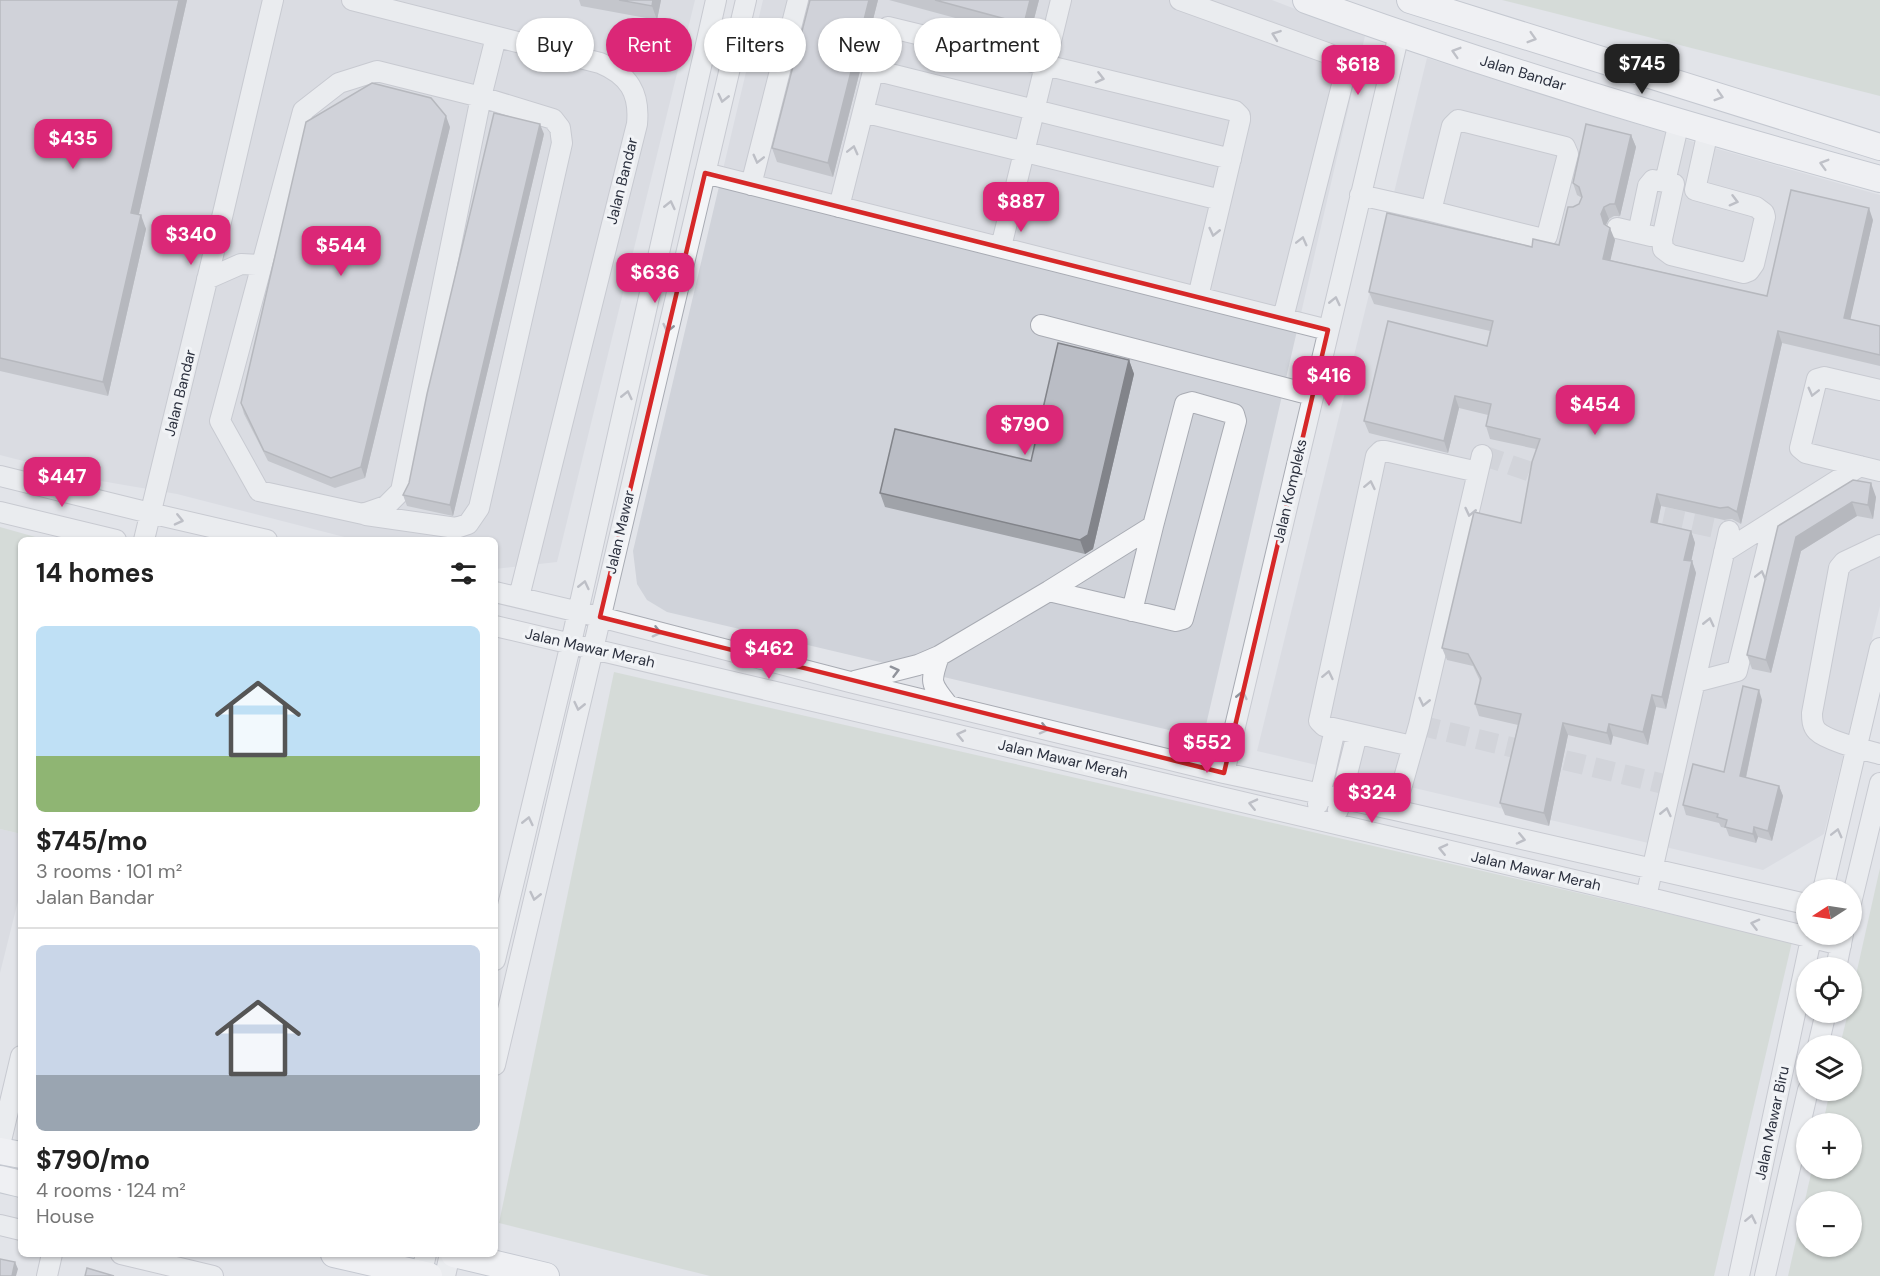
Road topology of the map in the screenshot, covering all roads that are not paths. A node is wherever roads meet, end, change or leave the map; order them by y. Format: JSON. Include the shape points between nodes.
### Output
{"nodes":[{"id":1,"x":273,"y":0,"type":"edge"},
{"id":2,"x":352,"y":0,"type":"edge"},
{"id":3,"x":716,"y":0,"type":"edge"},
{"id":4,"x":746,"y":0,"type":"edge"},
{"id":5,"x":798,"y":0,"type":"edge"},
{"id":6,"x":1061,"y":0,"type":"edge"},
{"id":7,"x":1180,"y":0,"type":"edge"},
{"id":8,"x":1306,"y":0,"type":"edge"},
{"id":9,"x":1410,"y":0,"type":"edge"},
{"id":10,"x":1057,"y":18,"type":"edge"},
{"id":11,"x":1398,"y":34,"type":"junction"},
{"id":12,"x":496,"y":37,"type":"junction"},
{"id":13,"x":1061,"y":68,"type":"edge"},
{"id":14,"x":873,"y":72,"type":"edge"},
{"id":15,"x":882,"y":72,"type":"edge"},
{"id":16,"x":1044,"y":72,"type":"edge"},
{"id":17,"x":481,"y":97,"type":"junction"},
{"id":18,"x":1035,"y":110,"type":"junction"},
{"id":19,"x":863,"y":112,"type":"junction"},
{"id":20,"x":1678,"y":122,"type":"junction"},
{"id":21,"x":1708,"y":131,"type":"junction"},
{"id":22,"x":1880,"y":147,"type":"edge"},
{"id":23,"x":1024,"y":152,"type":"junction"},
{"id":24,"x":1231,"y":159,"type":"junction"},
{"id":25,"x":705,"y":173,"type":"junction"},
{"id":26,"x":1880,"y":179,"type":"edge"},
{"id":27,"x":1670,"y":183,"type":"junction"},
{"id":28,"x":752,"y":185,"type":"junction"},
{"id":29,"x":1695,"y":190,"type":"junction"},
{"id":30,"x":1360,"y":195,"type":"junction"},
{"id":31,"x":1221,"y":200,"type":"junction"},
{"id":32,"x":839,"y":207,"type":"junction"},
{"id":33,"x":1431,"y":211,"type":"junction"},
{"id":34,"x":1618,"y":223,"type":"tunnel mouth"},
{"id":35,"x":1639,"y":228,"type":"junction"},
{"id":36,"x":1662,"y":239,"type":"junction"},
{"id":37,"x":216,"y":243,"type":"junction"},
{"id":38,"x":1001,"y":247,"type":"junction"},
{"id":39,"x":251,"y":265,"type":"junction"},
{"id":40,"x":207,"y":279,"type":"junction"},
{"id":41,"x":1198,"y":297,"type":"junction"},
{"id":42,"x":1283,"y":318,"type":"junction"},
{"id":43,"x":1041,"y":325,"type":"dead end"},
{"id":44,"x":1328,"y":330,"type":"junction"},
{"id":45,"x":1880,"y":390,"type":"edge"},
{"id":46,"x":1312,"y":395,"type":"junction"},
{"id":47,"x":1860,"y":466,"type":"junction"},
{"id":48,"x":1880,"y":471,"type":"edge"},
{"id":49,"x":0,"y":476,"type":"edge"},
{"id":50,"x":0,"y":512,"type":"edge"},
{"id":51,"x":150,"y":513,"type":"junction"},
{"id":52,"x":363,"y":514,"type":"junction"},
{"id":53,"x":1774,"y":521,"type":"junction"},
{"id":54,"x":1153,"y":526,"type":"junction"},
{"id":55,"x":1729,"y":531,"type":"dead end"},
{"id":56,"x":104,"y":537,"type":"edge"},
{"id":57,"x":145,"y":537,"type":"edge"},
{"id":58,"x":254,"y":537,"type":"edge"},
{"id":59,"x":1880,"y":545,"type":"edge"},
{"id":60,"x":1724,"y":552,"type":"junction"},
{"id":61,"x":1049,"y":591,"type":"junction"},
{"id":62,"x":498,"y":593,"type":"edge"},
{"id":63,"x":519,"y":597,"type":"junction"},
{"id":64,"x":1132,"y":610,"type":"junction"},
{"id":65,"x":578,"y":612,"type":"junction"},
{"id":66,"x":600,"y":617,"type":"junction"},
{"id":67,"x":498,"y":627,"type":"edge"},
{"id":68,"x":571,"y":643,"type":"junction"},
{"id":69,"x":1880,"y":648,"type":"edge"},
{"id":70,"x":592,"y":649,"type":"junction"},
{"id":71,"x":939,"y":656,"type":"junction"},
{"id":72,"x":850,"y":682,"type":"junction"},
{"id":73,"x":1695,"y":682,"type":"junction"},
{"id":74,"x":947,"y":705,"type":"junction"},
{"id":75,"x":1335,"y":729,"type":"junction"},
{"id":76,"x":1358,"y":734,"type":"junction"},
{"id":77,"x":1412,"y":746,"type":"junction"},
{"id":78,"x":1857,"y":748,"type":"junction"},
{"id":79,"x":1880,"y":753,"type":"edge"},
{"id":80,"x":1224,"y":773,"type":"junction"},
{"id":81,"x":1880,"y":783,"type":"edge"},
{"id":82,"x":1320,"y":793,"type":"junction"},
{"id":83,"x":1341,"y":798,"type":"junction"},
{"id":84,"x":1395,"y":810,"type":"junction"},
{"id":85,"x":1314,"y":819,"type":"junction"},
{"id":86,"x":1335,"y":823,"type":"junction"},
{"id":87,"x":1652,"y":869,"type":"junction"},
{"id":88,"x":1826,"y":879,"type":"edge"},
{"id":89,"x":1857,"y":879,"type":"edge"},
{"id":90,"x":1646,"y":897,"type":"junction"},
{"id":91,"x":1796,"y":902,"type":"edge"},
{"id":92,"x":1796,"y":932,"type":"edge"},
{"id":93,"x":1810,"y":945,"type":"edge"},
{"id":94,"x":498,"y":947,"type":"edge"},
{"id":95,"x":498,"y":1052,"type":"edge"},
{"id":96,"x":18,"y":1063,"type":"edge"},
{"id":97,"x":6,"y":1092,"type":"edge"},
{"id":98,"x":1806,"y":1101,"type":"edge"},
{"id":99,"x":0,"y":1145,"type":"edge"},
{"id":100,"x":0,"y":1151,"type":"edge"},
{"id":101,"x":18,"y":1154,"type":"edge"},
{"id":102,"x":0,"y":1179,"type":"edge"},
{"id":103,"x":18,"y":1183,"type":"edge"},
{"id":104,"x":0,"y":1225,"type":"edge"},
{"id":105,"x":18,"y":1229,"type":"edge"},
{"id":106,"x":498,"y":1256,"type":"edge"},
{"id":107,"x":51,"y":1257,"type":"edge"},
{"id":108,"x":134,"y":1257,"type":"edge"},
{"id":109,"x":342,"y":1257,"type":"edge"},
{"id":110,"x":448,"y":1257,"type":"edge"},
{"id":111,"x":465,"y":1257,"type":"edge"},
{"id":112,"x":376,"y":1269,"type":"edge"},
{"id":113,"x":428,"y":1271,"type":"edge"},
{"id":114,"x":540,"y":1275,"type":"edge"},
{"id":115,"x":47,"y":1276,"type":"edge"},
{"id":116,"x":213,"y":1276,"type":"edge"},
{"id":117,"x":1739,"y":1276,"type":"edge"},
{"id":118,"x":1766,"y":1276,"type":"edge"}],
"edges":[{"from":1,"to":37,"type":"street","name":"Jalan Bandar"},
{"from":2,"to":12,"type":"street","name":"Jalan Bandar"},
{"from":65,"to":3,"type":"street","name":"Jalan Mawar","one_way":true},
{"from":4,"to":25,"type":"street","name":"Jalan Mawar","one_way":true},
{"from":5,"to":28,"type":"street","one_way":true},
{"from":6,"to":10,"type":"street"},
{"from":42,"to":7,"type":"street","one_way":true,"via":[[1345,64],[1328,53]]},
{"from":8,"to":11,"type":"main road","name":"Jalan Bandar"},
{"from":9,"to":22,"type":"main road","one_way":true},
{"from":20,"to":11,"type":"main road","name":"Jalan Bandar","one_way":true},
{"from":11,"to":30,"type":"street","name":"Jalan Kompleks"},
{"from":12,"to":17,"type":"street"},
{"from":12,"to":63,"type":"street","name":"Jalan Bandar","via":[[612,68],[631,86],[638,111]]},
{"from":13,"to":24,"type":"street","one_way":true,"via":[[1235,111],[1240,120]]},
{"from":14,"to":19,"type":"street"},
{"from":15,"to":18,"type":"street"},
{"from":16,"to":18,"type":"street"},
{"from":17,"to":39,"type":"street","via":[[377,71],[339,83],[303,111]]},
{"from":17,"to":52,"type":"street","via":[[401,491],[386,506]]},
{"from":17,"to":52,"type":"street","via":[[553,119],[560,128],[562,143],[479,508],[468,524],[456,528]]},
{"from":18,"to":23,"type":"street"},
{"from":18,"to":24,"type":"street"},
{"from":19,"to":23,"type":"street"},
{"from":32,"to":19,"type":"street","one_way":true},
{"from":20,"to":21,"type":"main road","name":"Jalan Bandar"},
{"from":20,"to":27,"type":"street"},
{"from":26,"to":21,"type":"main road","name":"Jalan Bandar","one_way":true},
{"from":21,"to":29,"type":"street"},
{"from":23,"to":31,"type":"street"},
{"from":23,"to":38,"type":"street"},
{"from":24,"to":31,"type":"street"},
{"from":25,"to":28,"type":"street"},
{"from":25,"to":66,"type":"street","name":"Jalan Mawar","one_way":true},
{"from":27,"to":29,"type":"street"},
{"from":27,"to":35,"type":"street","via":[[1650,182]]},
{"from":27,"to":36,"type":"street"},
{"from":28,"to":32,"type":"street"},
{"from":29,"to":36,"type":"street","one_way":true,"via":[[1756,207],[1764,213],[1752,268],[1739,273],[1671,255],[1663,249]]},
{"from":30,"to":33,"type":"street"},
{"from":44,"to":30,"type":"street","name":"Jalan Kompleks","one_way":true},
{"from":31,"to":41,"type":"street","one_way":true},
{"from":32,"to":38,"type":"street"},
{"from":33,"to":33,"type":"street","via":[[1452,126],[1458,120],[1566,147],[1564,210],[1543,238]]},
{"from":34,"to":35,"type":"street"},
{"from":35,"to":36,"type":"street"},
{"from":37,"to":39,"type":"street"},
{"from":37,"to":40,"type":"street","name":"Jalan Bandar"},
{"from":38,"to":41,"type":"street"},
{"from":39,"to":40,"type":"street"},
{"from":39,"to":52,"type":"street","via":[[220,421],[260,491]]},
{"from":40,"to":51,"type":"street","name":"Jalan Bandar"},
{"from":41,"to":42,"type":"street"},
{"from":42,"to":44,"type":"street"},
{"from":43,"to":46,"type":"street"},
{"from":44,"to":46,"type":"street","name":"Jalan Kompleks"},
{"from":45,"to":47,"type":"street","one_way":true,"via":[[1824,377],[1815,382],[1800,448],[1806,453]]},
{"from":80,"to":46,"type":"street","name":"Jalan Kompleks","one_way":true},
{"from":47,"to":48,"type":"street"},
{"from":47,"to":53,"type":"street"},
{"from":49,"to":51,"type":"street"},
{"from":50,"to":56,"type":"street"},
{"from":51,"to":57,"type":"street","name":"Jalan Bandar"},
{"from":51,"to":58,"type":"street","one_way":true},
{"from":53,"to":60,"type":"street"},
{"from":73,"to":53,"type":"street","one_way":true,"via":[[1737,670]]},
{"from":54,"to":61,"type":"street"},
{"from":54,"to":64,"type":"street"},
{"from":54,"to":64,"type":"street","via":[[1185,404],[1192,402],[1234,414],[1236,421],[1183,619],[1176,621]]},
{"from":55,"to":60,"type":"street"},
{"from":59,"to":78,"type":"street","via":[[1839,567],[1812,713],[1816,731]]},
{"from":73,"to":60,"type":"street","one_way":true},
{"from":61,"to":64,"type":"street"},
{"from":61,"to":71,"type":"street"},
{"from":62,"to":63,"type":"street","name":"Jalan Mawar Merah"},
{"from":63,"to":65,"type":"street","name":"Jalan Mawar Merah"},
{"from":65,"to":66,"type":"street","name":"Jalan Mawar Merah"},
{"from":65,"to":68,"type":"street","name":"Jalan Mawar"},
{"from":66,"to":70,"type":"street","name":"Jalan Mawar"},
{"from":66,"to":72,"type":"street","name":"Jalan Mawar Merah","one_way":true},
{"from":67,"to":68,"type":"street","name":"Jalan Mawar Merah"},
{"from":68,"to":70,"type":"street","name":"Jalan Mawar Merah"},
{"from":94,"to":68,"type":"street","name":"Jalan Mawar","one_way":true},
{"from":69,"to":78,"type":"street"},
{"from":85,"to":70,"type":"street","name":"Jalan Mawar Merah","one_way":true},
{"from":70,"to":95,"type":"street","name":"Jalan Mawar","one_way":true},
{"from":72,"to":71,"type":"street","one_way":true},
{"from":71,"to":74,"type":"street","via":[[932,681]]},
{"from":72,"to":74,"type":"street","name":"Jalan Mawar Merah"},
{"from":87,"to":73,"type":"street","one_way":true},
{"from":74,"to":80,"type":"street","name":"Jalan Mawar Merah","one_way":true},
{"from":75,"to":76,"type":"street"},
{"from":75,"to":77,"type":"street","one_way":true,"via":[[1321,724],[1318,717],[1376,456],[1385,451],[1480,463]]},
{"from":75,"to":82,"type":"street"},
{"from":76,"to":77,"type":"street"},
{"from":76,"to":83,"type":"street"},
{"from":77,"to":84,"type":"street"},
{"from":78,"to":79,"type":"street"},
{"from":88,"to":78,"type":"street","one_way":true},
{"from":80,"to":82,"type":"street","name":"Jalan Mawar Merah"},
{"from":81,"to":89,"type":"street"},
{"from":82,"to":83,"type":"street","name":"Jalan Mawar Merah"},
{"from":82,"to":85,"type":"street"},
{"from":83,"to":84,"type":"street","name":"Jalan Mawar Merah"},
{"from":83,"to":86,"type":"street"},
{"from":84,"to":87,"type":"street","name":"Jalan Mawar Merah","one_way":true},
{"from":85,"to":86,"type":"street","name":"Jalan Mawar Merah"},
{"from":90,"to":86,"type":"street","name":"Jalan Mawar Merah","one_way":true},
{"from":87,"to":90,"type":"street"},
{"from":87,"to":91,"type":"street","name":"Jalan Mawar Merah"},
{"from":92,"to":90,"type":"street","name":"Jalan Mawar Merah","one_way":true},
{"from":117,"to":93,"type":"street","name":"Jalan Mawar Biru","one_way":true},
{"from":96,"to":97,"type":"street"},
{"from":97,"to":99,"type":"street"},
{"from":98,"to":118,"type":"street","name":"Jalan Mawar Biru"},
{"from":100,"to":101,"type":"main road"},
{"from":102,"to":103,"type":"main road"},
{"from":104,"to":105,"type":"street"},
{"from":106,"to":114,"type":"main road","via":[[509,1265]]},
{"from":107,"to":115,"type":"street"},
{"from":108,"to":116,"type":"street"},
{"from":109,"to":112,"type":"main road"},
{"from":110,"to":113,"type":"street"},
{"from":111,"to":114,"type":"main road"},
{"from":112,"to":113,"type":"main road"}]}
